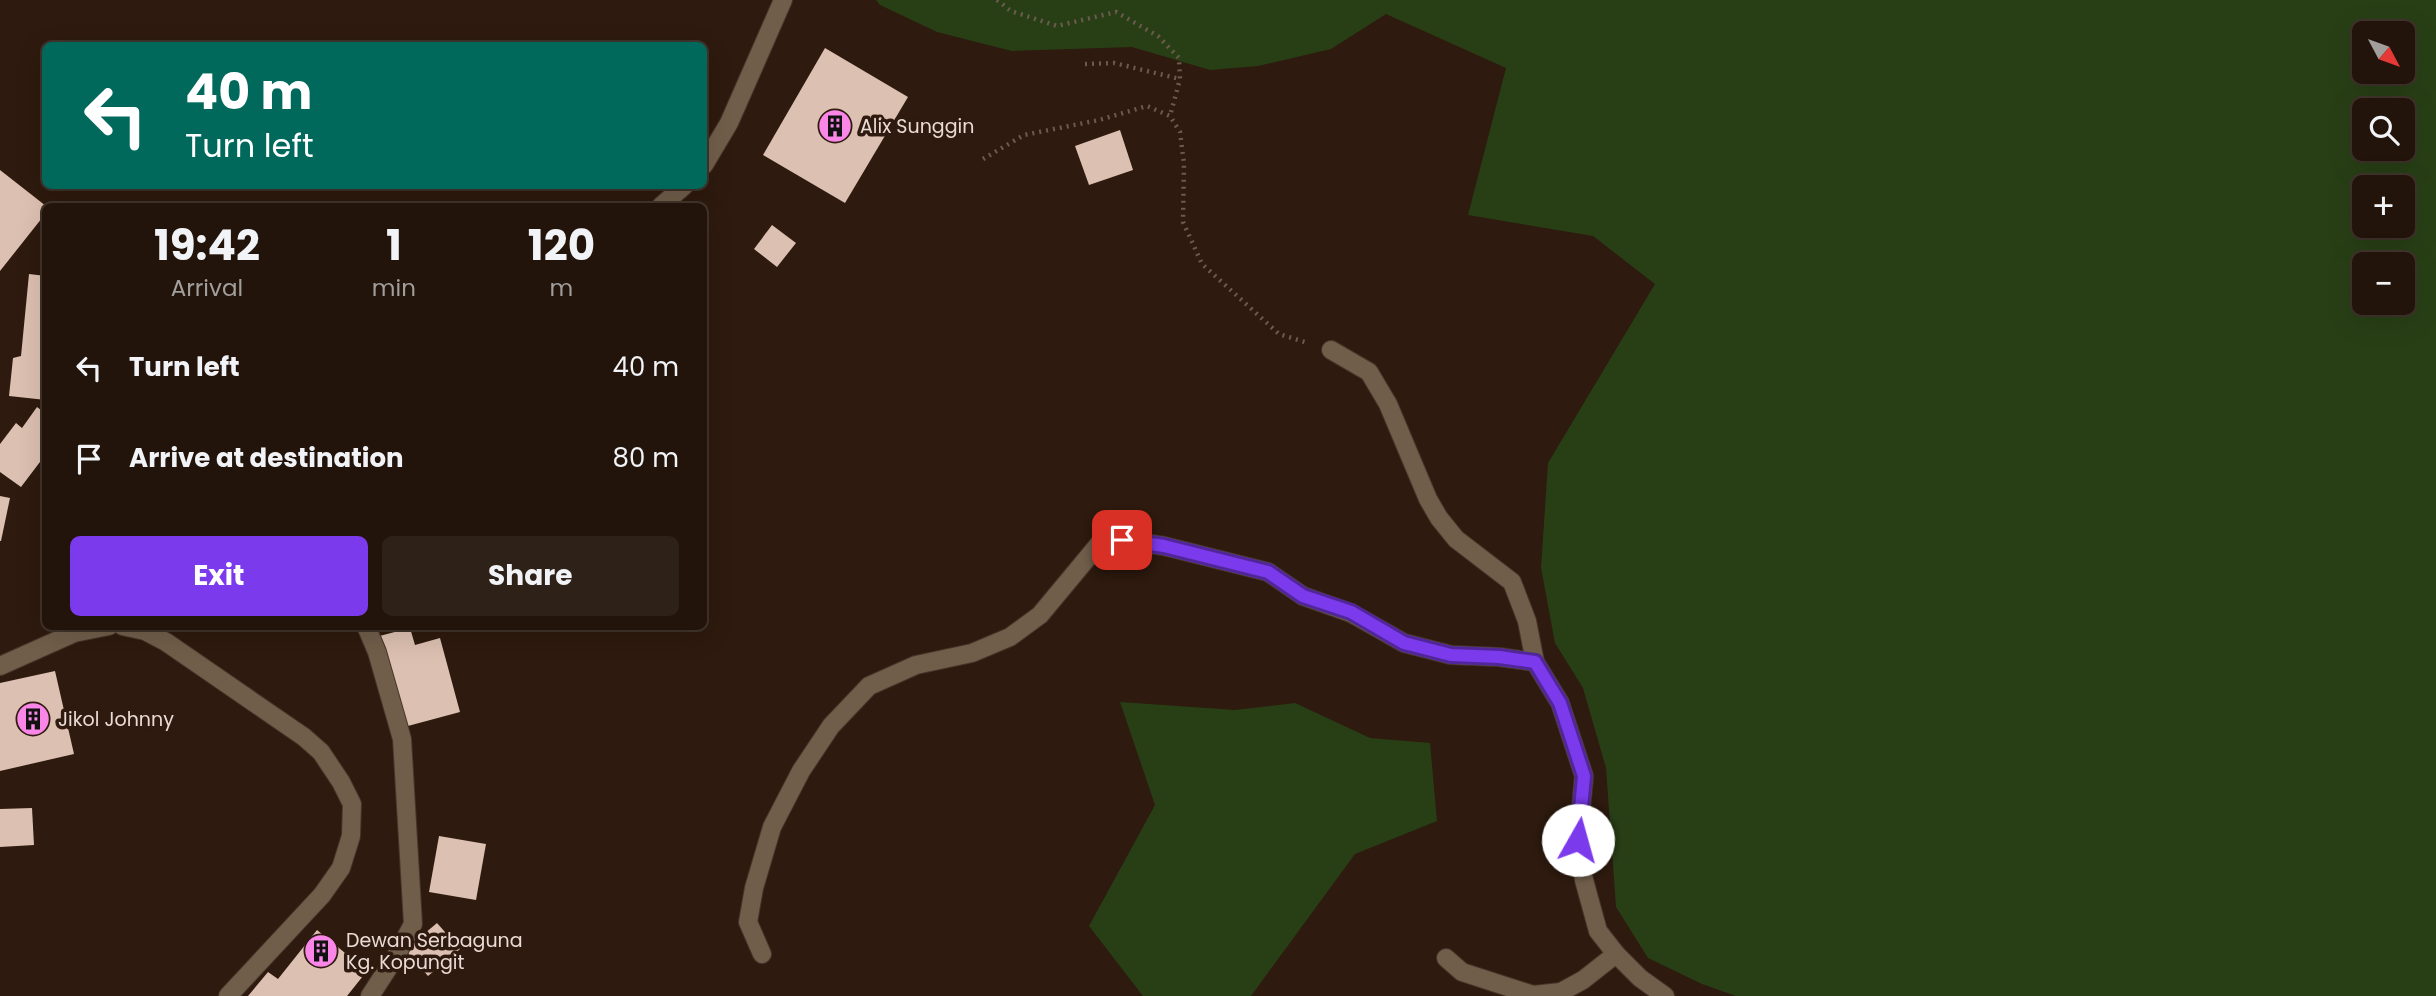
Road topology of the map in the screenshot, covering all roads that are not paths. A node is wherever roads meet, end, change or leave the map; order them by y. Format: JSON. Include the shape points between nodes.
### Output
{"nodes":[{"id":1,"x":783,"y":0,"type":"edge"},
{"id":2,"x":707,"y":160,"type":"edge"},
{"id":3,"x":681,"y":189,"type":"edge"},
{"id":4,"x":664,"y":203,"type":"edge"},
{"id":5,"x":1331,"y":350,"type":"road end"},
{"id":6,"x":89,"y":630,"type":"edge"},
{"id":7,"x":140,"y":630,"type":"edge"},
{"id":8,"x":368,"y":630,"type":"edge"},
{"id":9,"x":1535,"y":662,"type":"junction"},
{"id":10,"x":0,"y":666,"type":"edge"},
{"id":11,"x":762,"y":954,"type":"dead end"},
{"id":12,"x":1616,"y":954,"type":"junction"},
{"id":13,"x":1446,"y":958,"type":"dead end"},
{"id":14,"x":228,"y":996,"type":"edge"},
{"id":15,"x":370,"y":996,"type":"edge"},
{"id":16,"x":1665,"y":996,"type":"edge"}],
"edges":[{"from":1,"to":2,"type":"street","via":[[729,123]]},
{"from":3,"to":4,"type":"street"},
{"from":5,"to":9,"type":"street","via":[[1369,372],[1439,518],[1456,538],[1512,582],[1527,621]]},
{"from":6,"to":10,"type":"street"},
{"from":7,"to":14,"type":"street","via":[[166,642],[304,737],[321,752],[352,804],[351,836],[341,868],[298,923]]},
{"from":8,"to":15,"type":"street","via":[[402,739],[413,924]]},
{"from":9,"to":11,"type":"street","via":[[1451,655],[1404,643],[1351,612],[1303,596],[1268,572],[1245,565],[1164,546],[1122,540],[1100,544],[1040,615],[1010,637],[972,653],[916,665],[869,686],[831,726],[772,827],[748,922]]},
{"from":9,"to":12,"type":"street","via":[[1560,703],[1584,776],[1578,840],[1584,880],[1598,931]]},
{"from":12,"to":13,"type":"street","via":[[1562,992],[1534,995],[1462,972]]},
{"from":12,"to":16,"type":"street"}]}
